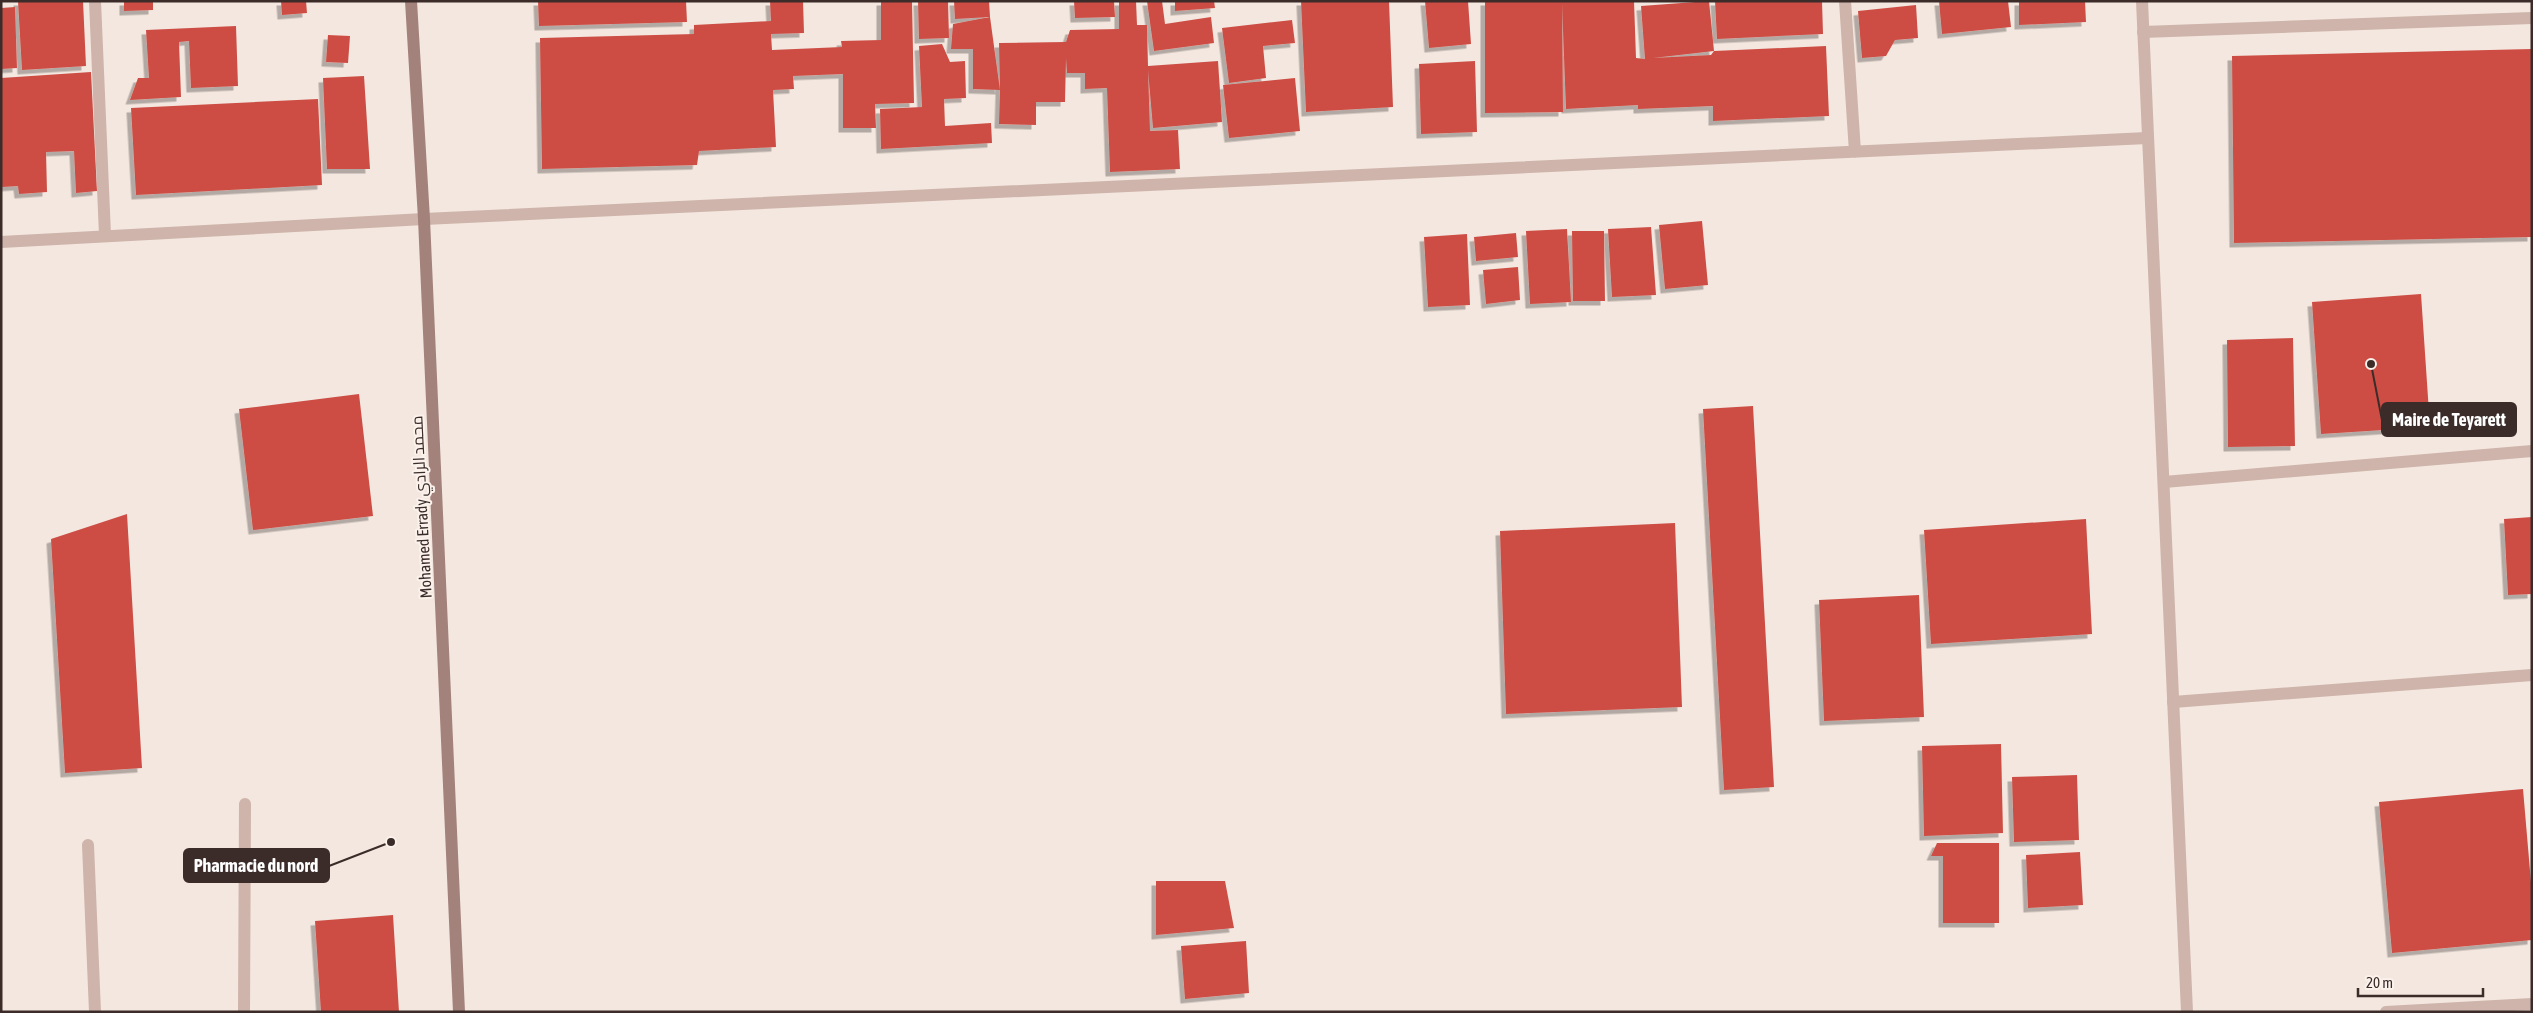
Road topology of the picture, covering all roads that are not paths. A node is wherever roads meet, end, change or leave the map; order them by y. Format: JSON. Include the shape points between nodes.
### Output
{"nodes":[{"id":1,"x":95,"y":1,"type":"edge"},
{"id":2,"x":411,"y":1,"type":"edge"},
{"id":3,"x":1845,"y":1,"type":"edge"},
{"id":4,"x":2142,"y":1,"type":"edge"},
{"id":5,"x":2532,"y":18,"type":"edge"},
{"id":6,"x":2143,"y":32,"type":"junction"},
{"id":7,"x":2147,"y":138,"type":"junction"},
{"id":8,"x":1855,"y":152,"type":"junction"},
{"id":9,"x":424,"y":219,"type":"junction"},
{"id":10,"x":105,"y":235,"type":"junction"},
{"id":11,"x":1,"y":242,"type":"edge"},
{"id":12,"x":2532,"y":451,"type":"edge"},
{"id":13,"x":2164,"y":482,"type":"junction"},
{"id":14,"x":2532,"y":675,"type":"edge"},
{"id":15,"x":2173,"y":702,"type":"junction"},
{"id":16,"x":245,"y":804,"type":"dead end"},
{"id":17,"x":88,"y":846,"type":"dead end"},
{"id":18,"x":2532,"y":1004,"type":"edge"},
{"id":19,"x":95,"y":1012,"type":"edge"},
{"id":20,"x":244,"y":1012,"type":"edge"},
{"id":21,"x":459,"y":1012,"type":"edge"},
{"id":22,"x":2187,"y":1012,"type":"edge"},
{"id":23,"x":2386,"y":1012,"type":"edge"}],
"edges":[{"from":1,"to":10,"type":"street"},
{"from":2,"to":9,"type":"street","name":"Mohamed Errady محمد الرادي"},
{"from":3,"to":8,"type":"street"},
{"from":4,"to":6,"type":"street"},
{"from":5,"to":6,"type":"street"},
{"from":6,"to":7,"type":"street"},
{"from":7,"to":8,"type":"street"},
{"from":7,"to":13,"type":"street"},
{"from":8,"to":9,"type":"street"},
{"from":9,"to":10,"type":"street"},
{"from":9,"to":21,"type":"street","name":"Mohamed Errady محمد الرادي"},
{"from":10,"to":11,"type":"street"},
{"from":12,"to":13,"type":"street"},
{"from":13,"to":15,"type":"street"},
{"from":14,"to":15,"type":"street"},
{"from":15,"to":22,"type":"street"},
{"from":16,"to":20,"type":"street"},
{"from":17,"to":19,"type":"street"},
{"from":18,"to":23,"type":"street"}]}
